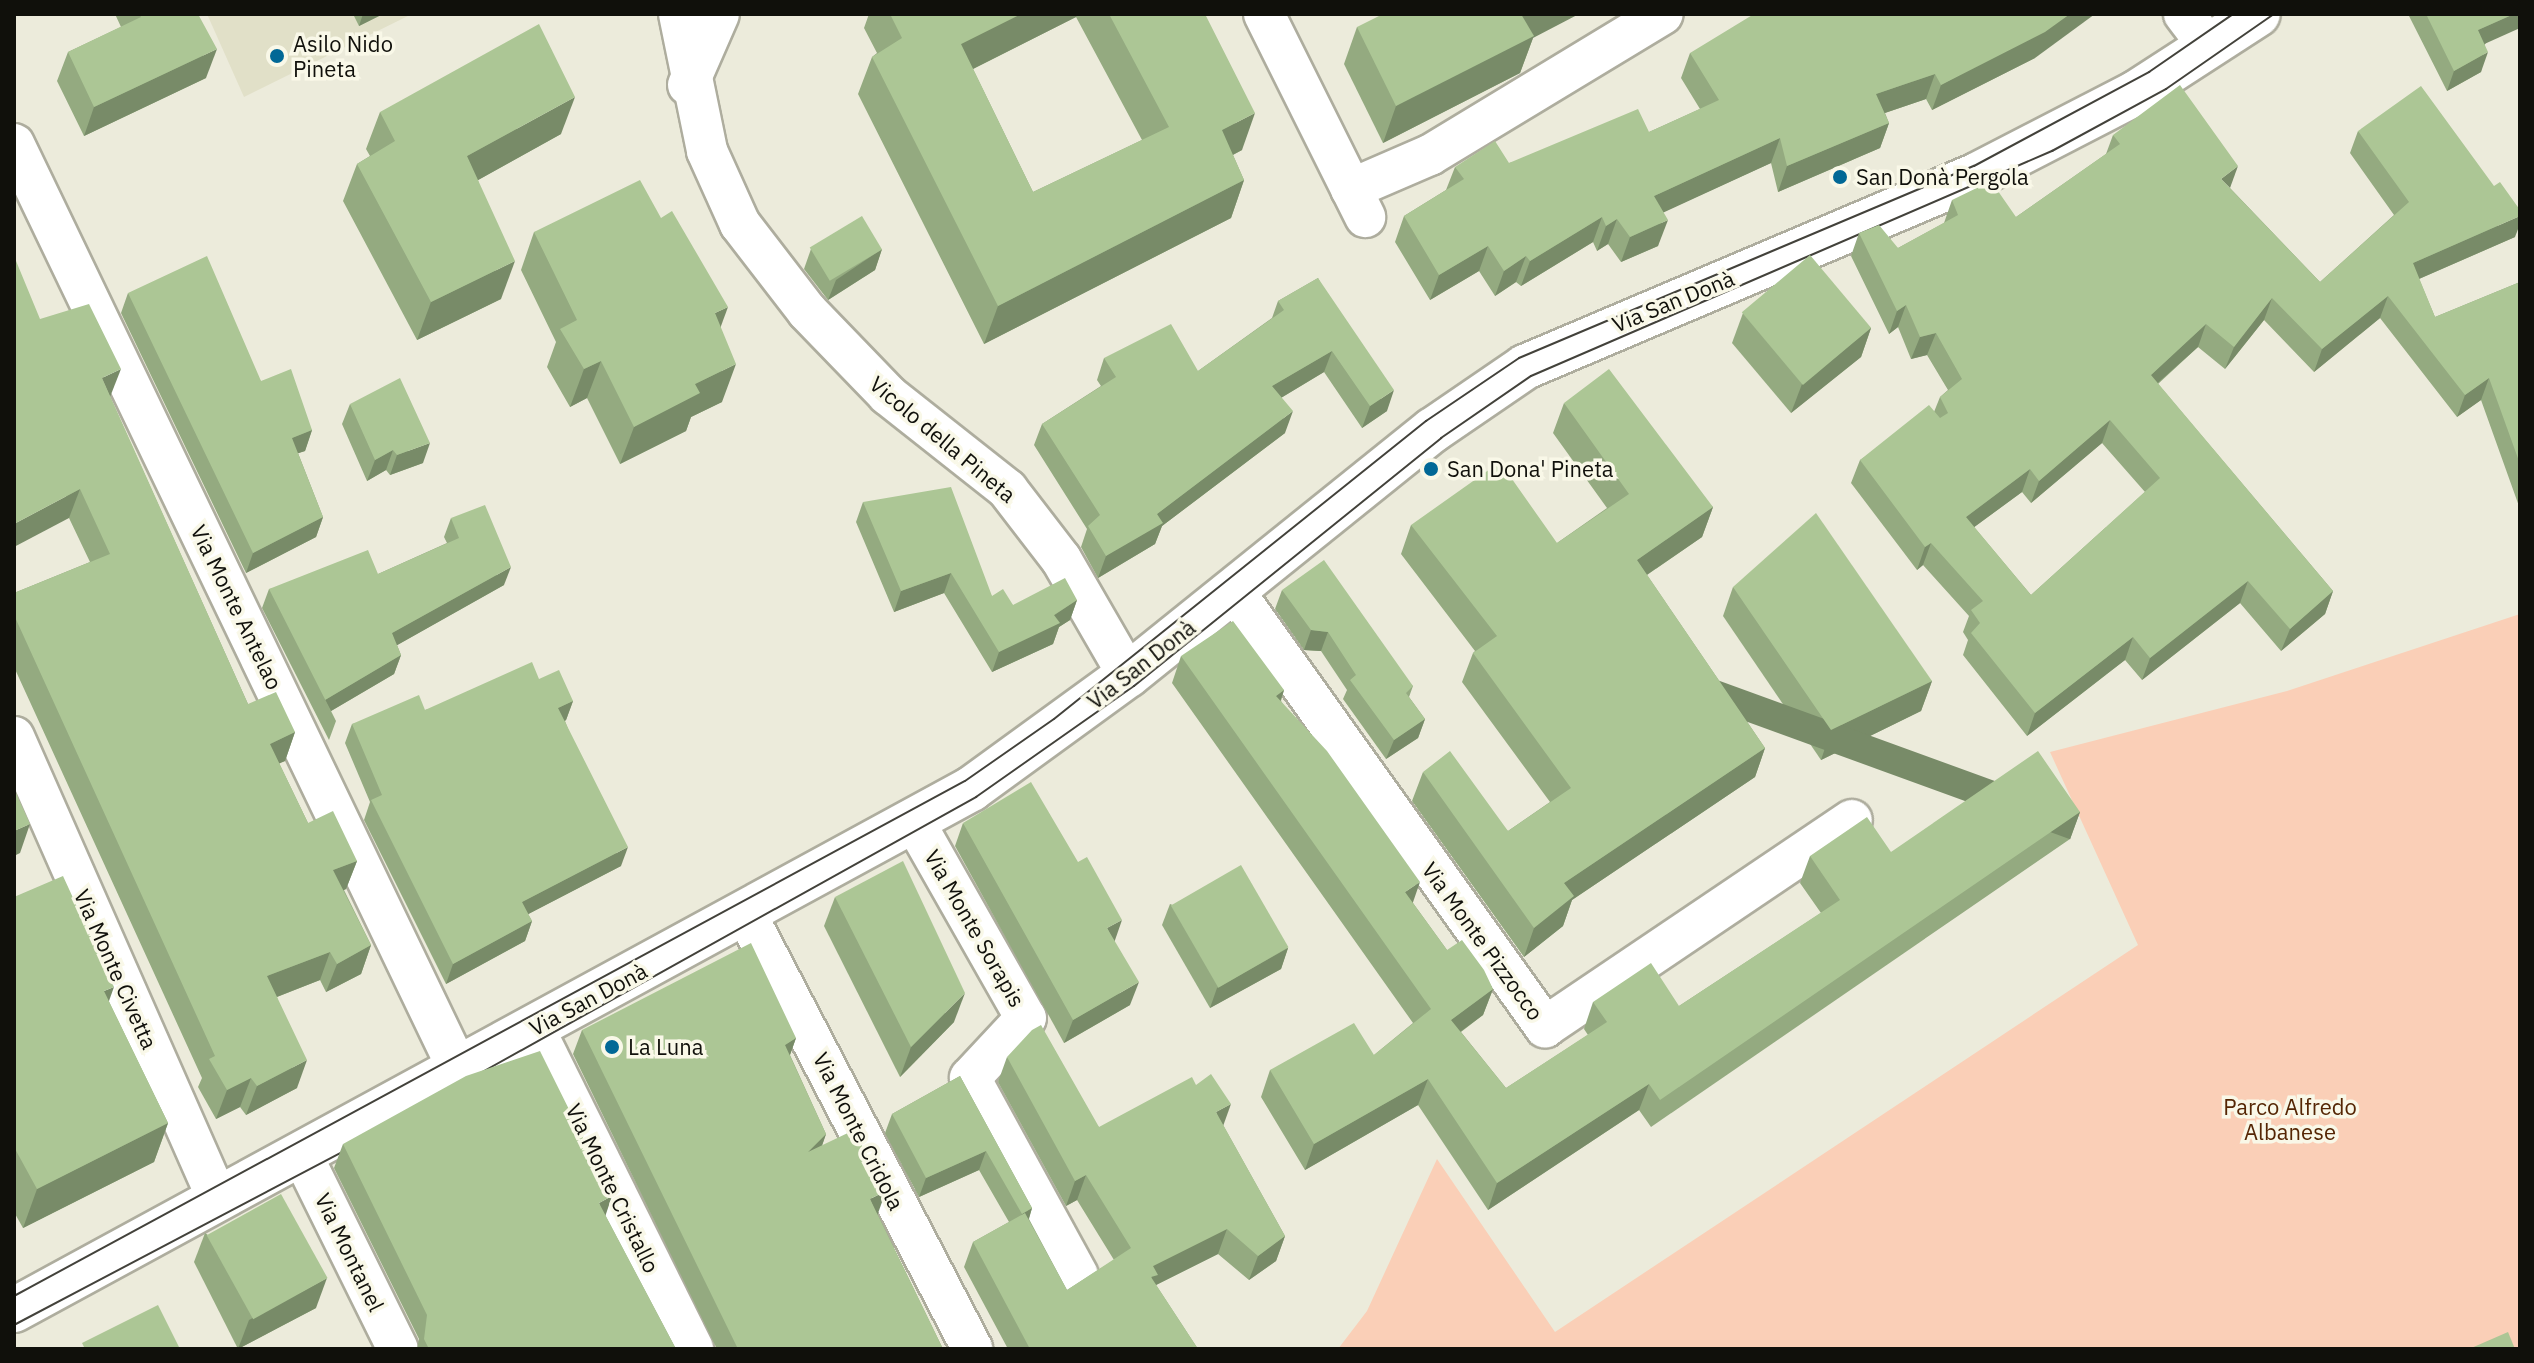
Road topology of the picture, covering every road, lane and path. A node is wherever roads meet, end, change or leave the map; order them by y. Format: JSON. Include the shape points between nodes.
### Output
{"nodes":[{"id":1,"x":679,"y":14,"type":"edge"},
{"id":2,"x":719,"y":14,"type":"edge"},
{"id":3,"x":1264,"y":14,"type":"edge"},
{"id":4,"x":1663,"y":14,"type":"edge"},
{"id":5,"x":2258,"y":14,"type":"edge"},
{"id":6,"x":2196,"y":30,"type":"edge"},
{"id":7,"x":688,"y":85,"type":"junction"},
{"id":8,"x":14,"y":144,"type":"edge"},
{"id":9,"x":1234,"y":591,"type":"junction"},
{"id":10,"x":1128,"y":675,"type":"junction"},
{"id":11,"x":14,"y":737,"type":"edge"},
{"id":12,"x":1852,"y":820,"type":"dead end"},
{"id":13,"x":915,"y":823,"type":"junction"},
{"id":14,"x":746,"y":914,"type":"junction"},
{"id":15,"x":534,"y":1028,"type":"junction"},
{"id":16,"x":459,"y":1071,"type":"junction"},
{"id":17,"x":302,"y":1155,"type":"junction"},
{"id":18,"x":218,"y":1200,"type":"junction"},
{"id":19,"x":1078,"y":1275,"type":"dead end"},
{"id":20,"x":14,"y":1310,"type":"edge"},
{"id":21,"x":398,"y":1349,"type":"edge"},
{"id":22,"x":693,"y":1349,"type":"edge"},
{"id":23,"x":972,"y":1349,"type":"edge"}],
"edges":[{"from":1,"to":7,"type":"street","name":"Vicolo della Pineta"},
{"from":2,"to":7,"type":"street"},
{"from":3,"to":4,"type":"street","via":[[1358,203]]},
{"from":5,"to":6,"type":"street","name":"Via San Donà"},
{"from":6,"to":9,"type":"street","name":"Via San Donà","via":[[1979,174],[1525,367],[1433,430]]},
{"from":7,"to":10,"type":"street","name":"Vicolo della Pineta","via":[[718,186],[772,267],[888,395],[1007,489],[1061,559]]},
{"from":8,"to":16,"type":"street","name":"Via Monte Antelao"},
{"from":9,"to":10,"type":"street","name":"Via San Donà"},
{"from":9,"to":12,"type":"street","name":"Via Monte Pizzocco","via":[[1545,1027]]},
{"from":10,"to":13,"type":"street","name":"Via San Donà"},
{"from":11,"to":18,"type":"street","name":"Via Monte Civetta"},
{"from":13,"to":14,"type":"street","name":"Via San Donà"},
{"from":13,"to":19,"type":"street","name":"Via Monte Sorapis","via":[[1026,1018],[970,1078]]},
{"from":14,"to":15,"type":"street","name":"Via San Donà"},
{"from":14,"to":23,"type":"street","name":"Via Monte Cridola"},
{"from":15,"to":16,"type":"street","name":"Via San Donà"},
{"from":15,"to":22,"type":"street","name":"Via Monte Cristallo"},
{"from":16,"to":17,"type":"street","name":"Via San Donà"},
{"from":17,"to":18,"type":"street","name":"Via San Donà"},
{"from":17,"to":21,"type":"street","name":"Via Montanel"},
{"from":18,"to":20,"type":"street","name":"Via San Donà"}]}
